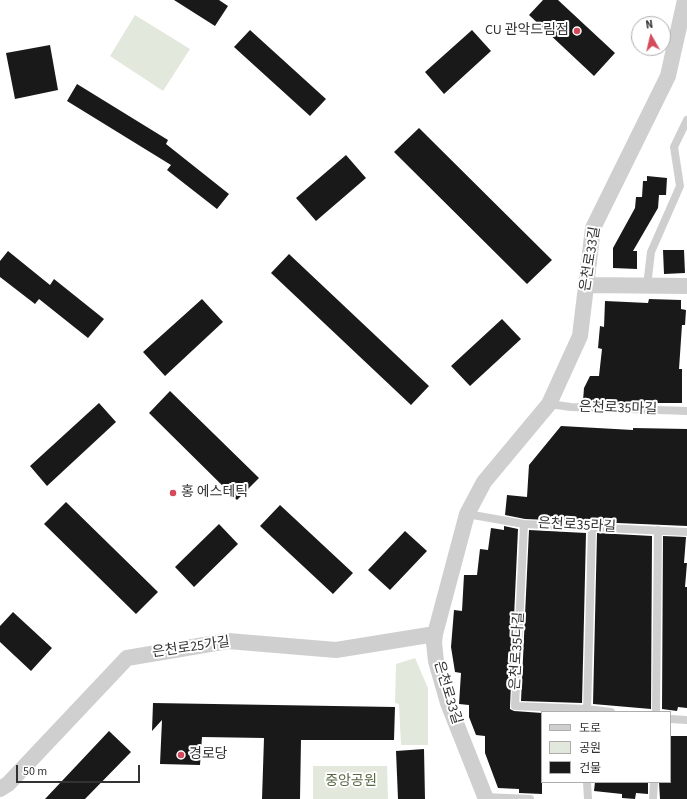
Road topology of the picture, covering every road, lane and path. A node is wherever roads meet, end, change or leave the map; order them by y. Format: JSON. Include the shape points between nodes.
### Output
{"nodes":[{"id":1,"x":685,"y":0,"type":"edge"},
{"id":2,"x":687,"y":120,"type":"edge"},
{"id":3,"x":586,"y":285,"type":"junction"},
{"id":4,"x":647,"y":286,"type":"junction"},
{"id":5,"x":687,"y":286,"type":"edge"},
{"id":6,"x":549,"y":404,"type":"junction"},
{"id":7,"x":687,"y":412,"type":"edge"},
{"id":8,"x":467,"y":514,"type":"junction"},
{"id":9,"x":524,"y":524,"type":"junction"},
{"id":10,"x":592,"y":527,"type":"junction"},
{"id":11,"x":658,"y":530,"type":"junction"},
{"id":12,"x":687,"y":532,"type":"edge"},
{"id":13,"x":435,"y":634,"type":"junction"},
{"id":14,"x":587,"y":711,"type":"edge"},
{"id":15,"x":656,"y":711,"type":"edge"},
{"id":16,"x":671,"y":719,"type":"edge"},
{"id":17,"x":687,"y":720,"type":"edge"},
{"id":18,"x":587,"y":783,"type":"edge"},
{"id":19,"x":654,"y":783,"type":"edge"},
{"id":20,"x":0,"y":788,"type":"edge"},
{"id":21,"x":486,"y":798,"type":"edge"},
{"id":22,"x":530,"y":799,"type":"edge"},
{"id":23,"x":588,"y":799,"type":"edge"},
{"id":24,"x":653,"y":799,"type":"edge"}],
"edges":[{"from":1,"to":3,"type":"street","name":"은천로33길","via":[[668,76],[593,228]]},
{"from":2,"to":4,"type":"lane","via":[[674,146],[680,186],[651,252]]},
{"from":3,"to":4,"type":"street"},
{"from":3,"to":6,"type":"street","name":"은천로33길","via":[[580,336]]},
{"from":4,"to":5,"type":"street"},
{"from":6,"to":7,"type":"lane","name":"은천로35마길"},
{"from":6,"to":8,"type":"street","name":"은천로33길","via":[[484,482]]},
{"from":8,"to":9,"type":"lane","name":"은천로35라길"},
{"from":8,"to":13,"type":"street","name":"은천로33길"},
{"from":9,"to":10,"type":"lane","name":"은천로35라길"},
{"from":9,"to":14,"type":"lane","name":"은천로35다길","via":[[515,706]]},
{"from":10,"to":11,"type":"lane","name":"은천로35라길"},
{"from":10,"to":14,"type":"lane"},
{"from":11,"to":12,"type":"lane","name":"은천로35라길"},
{"from":11,"to":15,"type":"lane"},
{"from":13,"to":20,"type":"street","name":"은천로25가길","via":[[336,650],[228,641],[127,658],[8,784]]},
{"from":13,"to":21,"type":"street","name":"은천로33길","via":[[436,661],[448,704]]},
{"from":16,"to":17,"type":"lane"},
{"from":18,"to":23,"type":"lane"},
{"from":19,"to":24,"type":"lane"},
{"from":21,"to":22,"type":"lane"}]}
